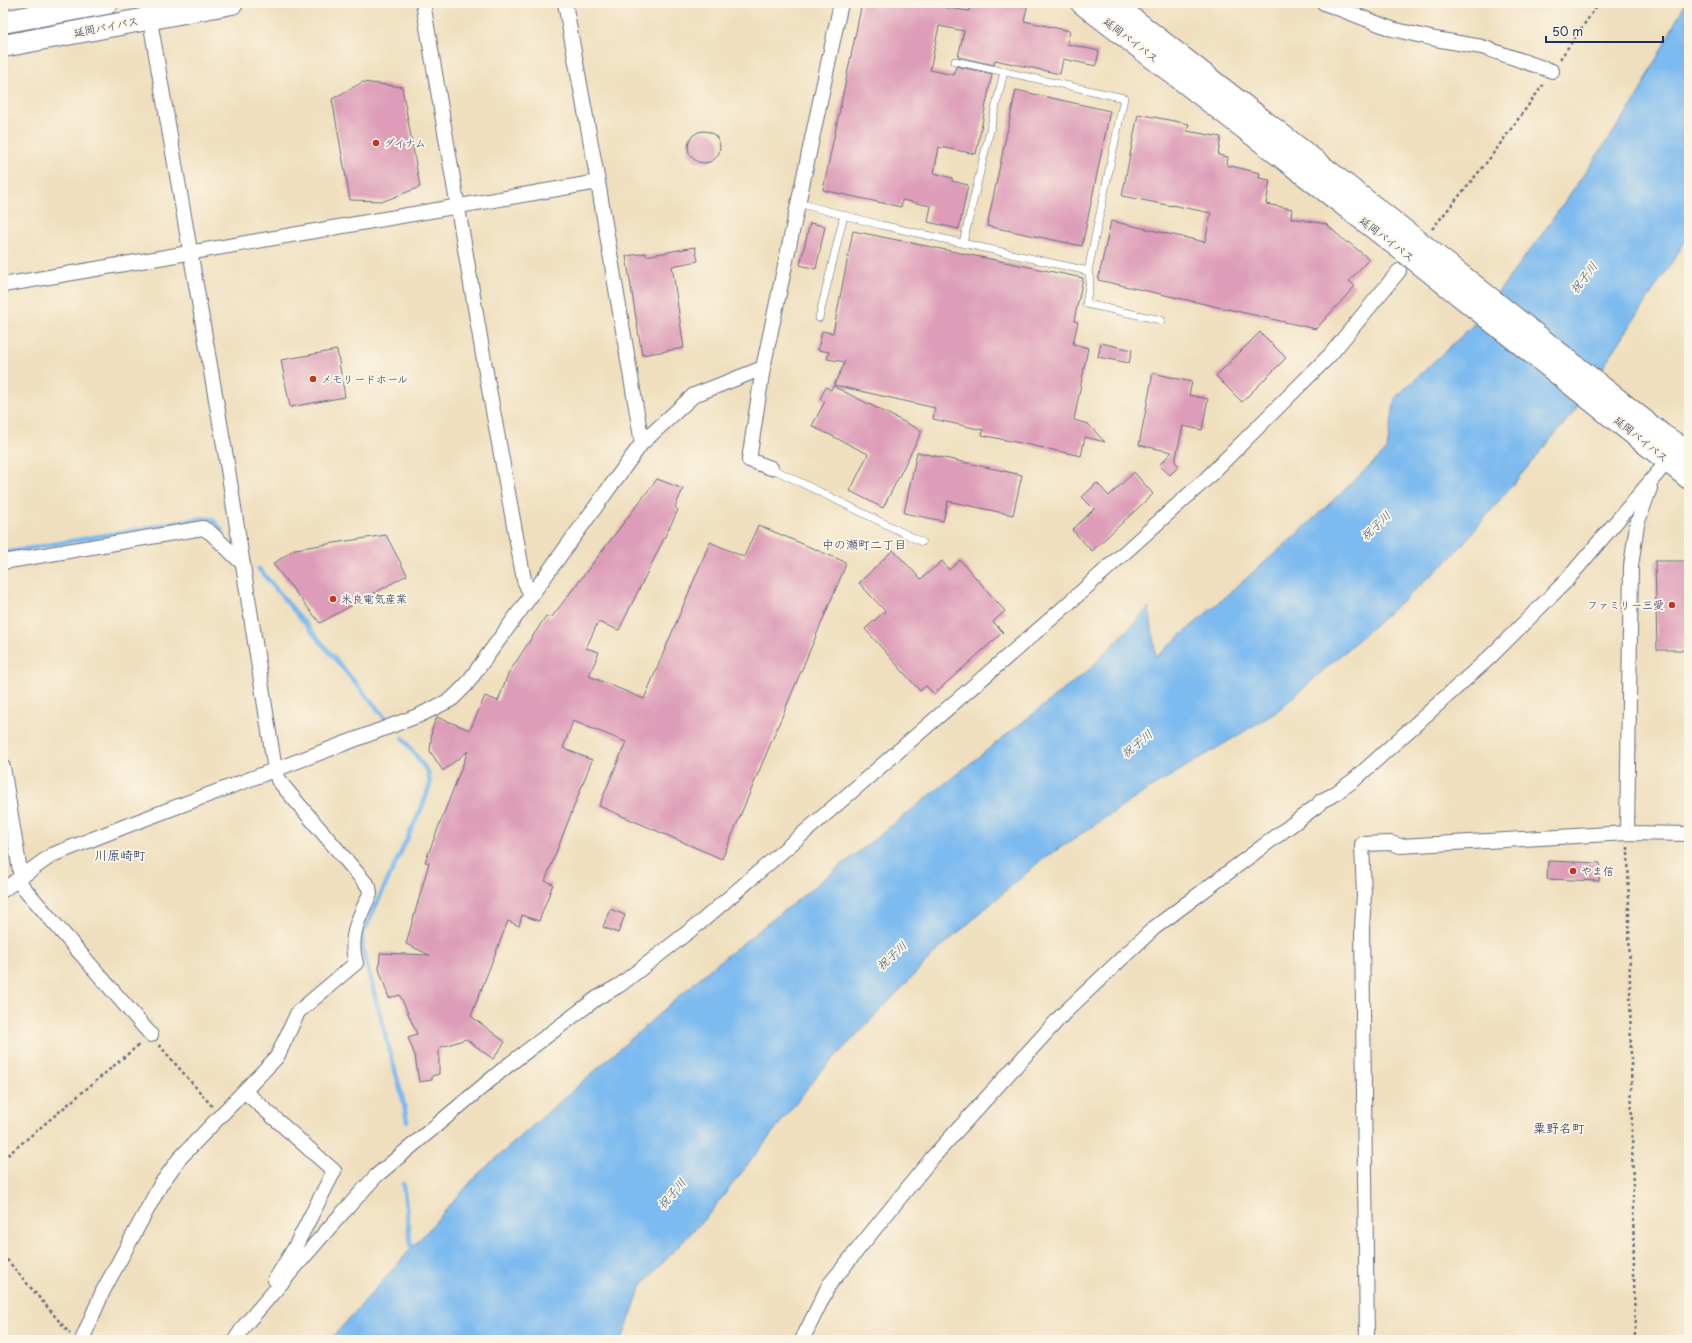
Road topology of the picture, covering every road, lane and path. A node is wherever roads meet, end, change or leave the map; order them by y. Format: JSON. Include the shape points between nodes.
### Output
{"nodes":[{"id":1,"x":107,"y":3,"type":"edge"},
{"id":2,"x":232,"y":3,"type":"edge"},
{"id":3,"x":423,"y":3,"type":"edge"},
{"id":4,"x":565,"y":3,"type":"edge"},
{"id":5,"x":841,"y":3,"type":"edge"},
{"id":6,"x":1082,"y":3,"type":"edge"},
{"id":7,"x":1112,"y":3,"type":"edge"},
{"id":8,"x":1599,"y":3,"type":"edge"},
{"id":9,"x":1328,"y":4,"type":"edge"},
{"id":10,"x":149,"y":11,"type":"edge"},
{"id":11,"x":3,"y":22,"type":"edge"},
{"id":12,"x":3,"y":46,"type":"edge"},
{"id":13,"x":1560,"y":59,"type":"dead end"},
{"id":14,"x":955,"y":61,"type":"dead end"},
{"id":15,"x":1552,"y":71,"type":"dead end"},
{"id":16,"x":1004,"y":72,"type":"junction"},
{"id":17,"x":1543,"y":85,"type":"dead end"},
{"id":18,"x":598,"y":182,"type":"junction"},
{"id":19,"x":798,"y":203,"type":"junction"},
{"id":20,"x":458,"y":206,"type":"junction"},
{"id":21,"x":844,"y":215,"type":"junction"},
{"id":22,"x":963,"y":243,"type":"junction"},
{"id":23,"x":190,"y":252,"type":"junction"},
{"id":24,"x":1414,"y":254,"type":"junction"},
{"id":25,"x":1088,"y":271,"type":"junction"},
{"id":26,"x":3,"y":285,"type":"edge"},
{"id":27,"x":819,"y":318,"type":"dead end"},
{"id":28,"x":1161,"y":320,"type":"dead end"},
{"id":29,"x":763,"y":368,"type":"junction"},
{"id":30,"x":642,"y":443,"type":"junction"},
{"id":31,"x":1670,"y":449,"type":"edge"},
{"id":32,"x":771,"y":468,"type":"joint"},
{"id":33,"x":1689,"y":478,"type":"edge"},
{"id":34,"x":1652,"y":480,"type":"junction"},
{"id":35,"x":922,"y":542,"type":"dead end"},
{"id":36,"x":3,"y":562,"type":"edge"},
{"id":37,"x":243,"y":564,"type":"junction"},
{"id":38,"x":531,"y":596,"type":"junction"},
{"id":39,"x":3,"y":767,"type":"edge"},
{"id":40,"x":275,"y":770,"type":"junction"},
{"id":41,"x":1627,"y":833,"type":"junction"},
{"id":42,"x":1689,"y":834,"type":"edge"},
{"id":43,"x":19,"y":879,"type":"junction"},
{"id":44,"x":3,"y":890,"type":"edge"},
{"id":45,"x":151,"y":1036,"type":"junction"},
{"id":46,"x":244,"y":1091,"type":"junction"},
{"id":47,"x":220,"y":1116,"type":"junction"},
{"id":48,"x":3,"y":1160,"type":"edge"},
{"id":49,"x":3,"y":1255,"type":"edge"},
{"id":50,"x":245,"y":1325,"type":"junction"},
{"id":51,"x":77,"y":1337,"type":"edge"},
{"id":52,"x":235,"y":1340,"type":"edge"},
{"id":53,"x":802,"y":1340,"type":"edge"},
{"id":54,"x":1368,"y":1340,"type":"edge"},
{"id":55,"x":1636,"y":1340,"type":"edge"}],
"edges":[{"from":1,"to":11,"type":"highway"},
{"from":2,"to":10,"type":"highway","name":"延岡バイパス"},
{"from":3,"to":20,"type":"street"},
{"from":4,"to":18,"type":"street"},
{"from":5,"to":19,"type":"street"},
{"from":6,"to":24,"type":"highway","name":"延岡バイパス"},
{"from":7,"to":24,"type":"highway","name":"延岡バイパス"},
{"from":8,"to":13,"type":"path"},
{"from":9,"to":15,"type":"street","via":[[1392,28],[1482,47]]},
{"from":10,"to":12,"type":"highway","name":"延岡バイパス"},
{"from":10,"to":23,"type":"street"},
{"from":14,"to":16,"type":"lane"},
{"from":16,"to":22,"type":"lane"},
{"from":16,"to":25,"type":"lane","via":[[1124,98]]},
{"from":17,"to":24,"type":"path","via":[[1487,162]]},
{"from":18,"to":20,"type":"street"},
{"from":18,"to":30,"type":"street"},
{"from":19,"to":21,"type":"lane"},
{"from":19,"to":29,"type":"street"},
{"from":20,"to":23,"type":"street"},
{"from":20,"to":38,"type":"street","via":[[524,580]]},
{"from":21,"to":22,"type":"lane"},
{"from":21,"to":27,"type":"lane"},
{"from":22,"to":25,"type":"lane"},
{"from":23,"to":26,"type":"street"},
{"from":23,"to":37,"type":"street"},
{"from":24,"to":31,"type":"highway","name":"延岡バイパス"},
{"from":24,"to":50,"type":"street","via":[[1330,355],[1187,496],[1060,611],[701,922],[620,985],[597,998],[507,1066],[376,1176]]},
{"from":25,"to":28,"type":"lane","via":[[1090,280],[1086,304]]},
{"from":29,"to":30,"type":"street","via":[[694,396]]},
{"from":29,"to":32,"type":"street","via":[[749,460]]},
{"from":30,"to":38,"type":"street"},
{"from":31,"to":33,"type":"highway","name":"延岡バイパス"},
{"from":31,"to":34,"type":"street"},
{"from":32,"to":35,"type":"lane"},
{"from":34,"to":41,"type":"street","via":[[1637,524],[1631,566]]},
{"from":34,"to":53,"type":"street","via":[[1566,581],[1484,662],[1354,780],[1321,801],[1154,928],[1063,1014],[932,1158],[828,1285]]},
{"from":36,"to":37,"type":"street","via":[[202,528],[211,532]]},
{"from":37,"to":40,"type":"street"},
{"from":38,"to":40,"type":"street","via":[[466,685],[452,699],[420,716]]},
{"from":39,"to":43,"type":"street"},
{"from":40,"to":43,"type":"street","via":[[52,855]]},
{"from":40,"to":46,"type":"street","via":[[278,780],[369,888],[370,894],[354,930],[352,952],[356,963],[298,1012],[277,1057]]},
{"from":41,"to":42,"type":"street"},
{"from":41,"to":54,"type":"street","via":[[1400,846],[1391,843],[1362,844]]},
{"from":41,"to":55,"type":"path"},
{"from":43,"to":44,"type":"street"},
{"from":43,"to":45,"type":"street"},
{"from":45,"to":47,"type":"path"},
{"from":45,"to":48,"type":"path"},
{"from":46,"to":47,"type":"street"},
{"from":46,"to":50,"type":"street","via":[[334,1171],[294,1249]]},
{"from":47,"to":51,"type":"street","via":[[179,1159],[161,1184]]},
{"from":49,"to":51,"type":"path"},
{"from":50,"to":52,"type":"street"}]}
